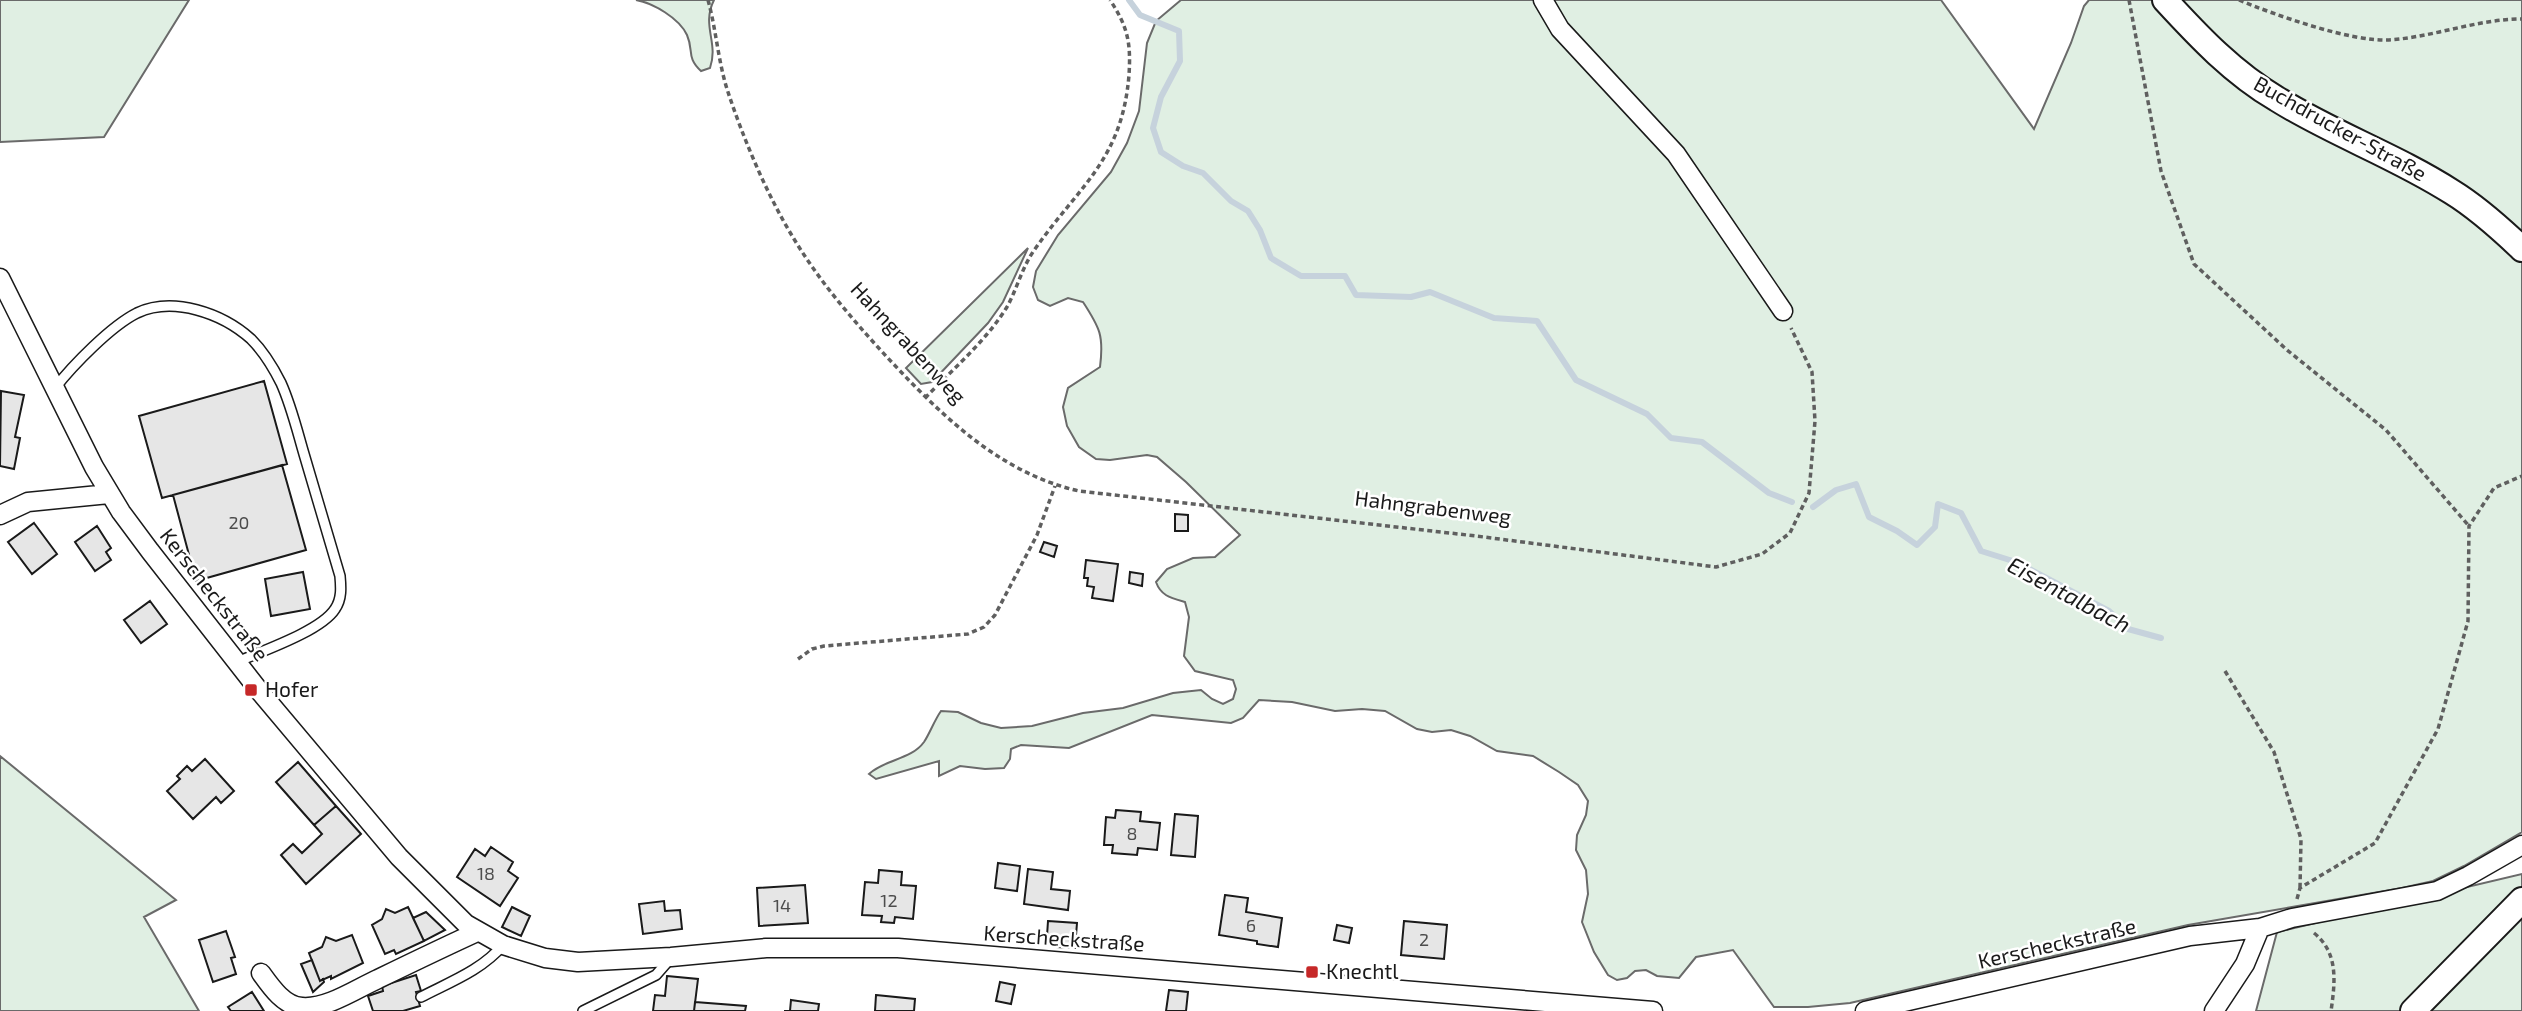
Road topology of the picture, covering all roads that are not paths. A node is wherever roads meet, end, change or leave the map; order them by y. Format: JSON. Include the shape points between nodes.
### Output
{"nodes":[{"id":1,"x":1543,"y":0,"type":"edge"},
{"id":2,"x":2165,"y":0,"type":"edge"},
{"id":3,"x":2522,"y":249,"type":"edge"},
{"id":4,"x":0,"y":278,"type":"edge"},
{"id":5,"x":1783,"y":311,"type":"road end"},
{"id":6,"x":55,"y":388,"type":"junction"},
{"id":7,"x":109,"y":494,"type":"junction"},
{"id":8,"x":0,"y":515,"type":"edge"},
{"id":9,"x":237,"y":662,"type":"junction"},
{"id":10,"x":2522,"y":845,"type":"edge"},
{"id":11,"x":2522,"y":900,"type":"edge"},
{"id":12,"x":2260,"y":928,"type":"junction"},
{"id":13,"x":477,"y":932,"type":"junction"},
{"id":14,"x":503,"y":945,"type":"junction"},
{"id":15,"x":671,"y":957,"type":"junction"},
{"id":16,"x":261,"y":974,"type":"dead end"},
{"id":17,"x":421,"y":997,"type":"dead end"},
{"id":18,"x":583,"y":1011,"type":"edge"},
{"id":19,"x":1653,"y":1011,"type":"edge"},
{"id":20,"x":1865,"y":1011,"type":"edge"},
{"id":21,"x":2214,"y":1011,"type":"edge"},
{"id":22,"x":2413,"y":1011,"type":"edge"}],
"edges":[{"from":1,"to":5,"type":"street","via":[[1560,29],[1676,154]]},
{"from":2,"to":3,"type":"street","name":"Buchdrucker-Straße","via":[[2215,52],[2253,83],[2451,191]]},
{"from":4,"to":6,"type":"street","name":"Kerscheckstraße"},
{"from":6,"to":7,"type":"street","name":"Kerscheckstraße"},
{"from":6,"to":9,"type":"lane","via":[[125,320],[163,306],[191,309],[223,321],[248,337],[270,363],[289,403],[340,576],[340,598],[321,623]]},
{"from":7,"to":8,"type":"street","via":[[28,502]]},
{"from":7,"to":9,"type":"street","name":"Kerscheckstraße"},
{"from":9,"to":13,"type":"street","name":"Kerscheckstraße","via":[[399,857]]},
{"from":10,"to":12,"type":"street","name":"Kerscheckstraße","via":[[2437,891]]},
{"from":11,"to":22,"type":"street"},
{"from":12,"to":20,"type":"street","name":"Kerscheckstraße","via":[[2190,936]]},
{"from":12,"to":21,"type":"street","via":[[2245,964]]},
{"from":13,"to":14,"type":"street","name":"Kerscheckstraße"},
{"from":13,"to":16,"type":"street","via":[[332,1001],[304,1008],[284,999]]},
{"from":14,"to":15,"type":"street","name":"Kerscheckstraße","via":[[561,961]]},
{"from":14,"to":17,"type":"lane","via":[[467,974]]},
{"from":15,"to":18,"type":"lane","via":[[656,975]]},
{"from":15,"to":19,"type":"street","name":"Kerscheckstraße","via":[[765,948],[898,948]]}]}
